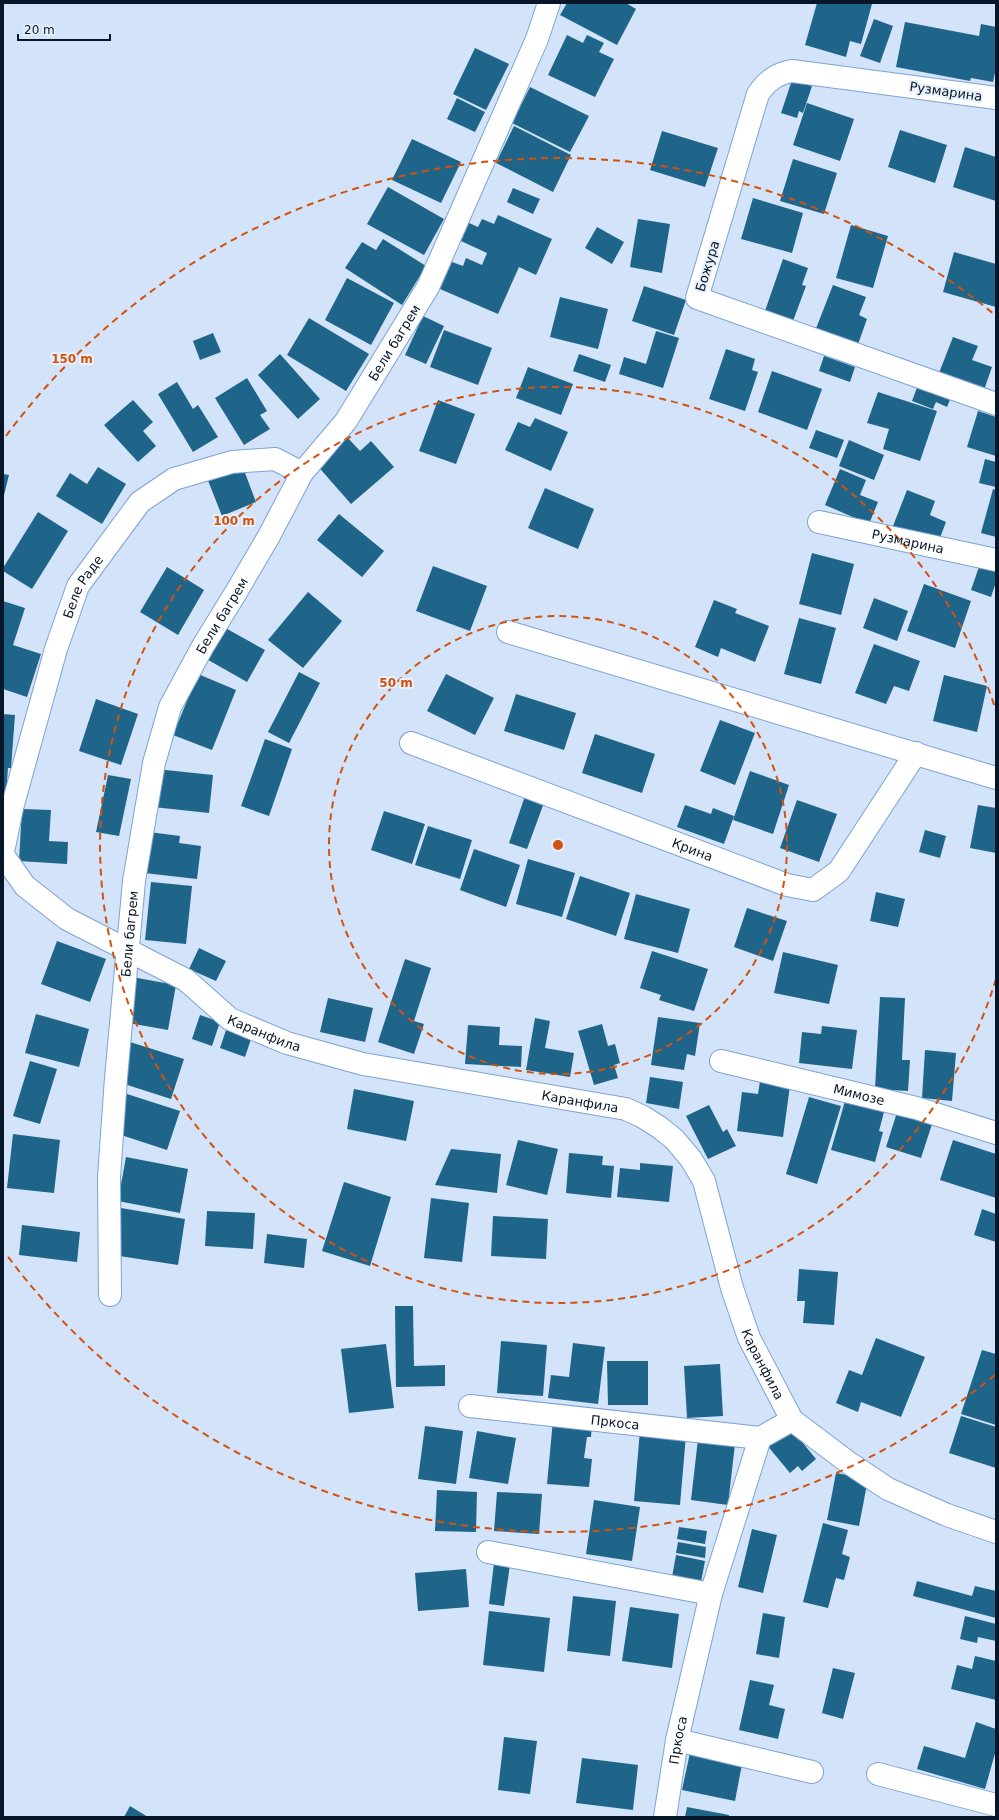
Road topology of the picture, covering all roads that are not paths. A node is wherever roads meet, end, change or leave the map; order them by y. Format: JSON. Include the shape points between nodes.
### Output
{"nodes":[{"id":1,"x":549,"y":3,"type":"edge"},
{"id":2,"x":896,"y":84,"type":"joint"},
{"id":3,"x":996,"y":98,"type":"edge"},
{"id":4,"x":996,"y":404,"type":"edge"},
{"id":5,"x":302,"y":473,"type":"junction"},
{"id":6,"x":820,"y":522,"type":"dead end"},
{"id":7,"x":996,"y":560,"type":"edge"},
{"id":8,"x":508,"y":632,"type":"dead end"},
{"id":9,"x":411,"y":743,"type":"dead end"},
{"id":10,"x":916,"y":753,"type":"junction"},
{"id":11,"x":996,"y":778,"type":"edge"},
{"id":12,"x":3,"y":853,"type":"edge"},
{"id":13,"x":128,"y":951,"type":"junction"},
{"id":14,"x":721,"y":1061,"type":"dead end"},
{"id":15,"x":996,"y":1132,"type":"edge"},
{"id":16,"x":110,"y":1295,"type":"dead end"},
{"id":17,"x":470,"y":1406,"type":"dead end"},
{"id":18,"x":792,"y":1420,"type":"junction"},
{"id":19,"x":760,"y":1438,"type":"junction"},
{"id":20,"x":996,"y":1532,"type":"edge"},
{"id":21,"x":488,"y":1552,"type":"dead end"},
{"id":22,"x":711,"y":1594,"type":"junction"},
{"id":23,"x":677,"y":1740,"type":"junction"},
{"id":24,"x":812,"y":1772,"type":"dead end"},
{"id":25,"x":878,"y":1774,"type":"dead end"},
{"id":26,"x":996,"y":1805,"type":"edge"},
{"id":27,"x":665,"y":1817,"type":"edge"}],
"edges":[{"from":1,"to":5,"type":"street","name":"Бели багрем","via":[[537,39],[428,287],[346,421]]},
{"from":2,"to":3,"type":"street","name":"Рузмарина"},
{"from":2,"to":4,"type":"street","name":"Божура","via":[[792,71],[774,76],[764,84],[758,94],[697,298]]},
{"from":5,"to":12,"type":"street","name":"Беле Раде","via":[[275,459],[232,462],[174,479],[140,502],[78,586],[56,649],[12,808]]},
{"from":5,"to":13,"type":"street","name":"Бели багрем","via":[[269,536],[170,706],[154,763],[135,873]]},
{"from":6,"to":7,"type":"street","name":"Рузмарина"},
{"from":8,"to":10,"type":"street"},
{"from":9,"to":10,"type":"street","name":"Крина","via":[[787,885],[813,890],[839,871]]},
{"from":10,"to":11,"type":"street"},
{"from":12,"to":13,"type":"street","name":"Каранфила","via":[[25,886],[49,905],[67,919]]},
{"from":13,"to":16,"type":"street","name":"Бели багрем","via":[[109,1177]]},
{"from":13,"to":18,"type":"street","name":"Каранфила","via":[[186,980],[230,1018],[287,1043],[363,1064],[626,1110],[659,1127],[674,1139],[704,1181],[732,1288],[749,1338]]},
{"from":14,"to":15,"type":"street","name":"Мимозе","via":[[916,1108]]},
{"from":17,"to":19,"type":"street","name":"Пркоса"},
{"from":18,"to":19,"type":"street"},
{"from":18,"to":20,"type":"street","name":"Каранфила","via":[[888,1489],[947,1515]]},
{"from":19,"to":22,"type":"street","name":"Пркоса"},
{"from":21,"to":22,"type":"street"},
{"from":22,"to":23,"type":"street","name":"Пркоса"},
{"from":23,"to":24,"type":"street"},
{"from":23,"to":27,"type":"street","name":"Пркоса"},
{"from":25,"to":26,"type":"street"}]}
